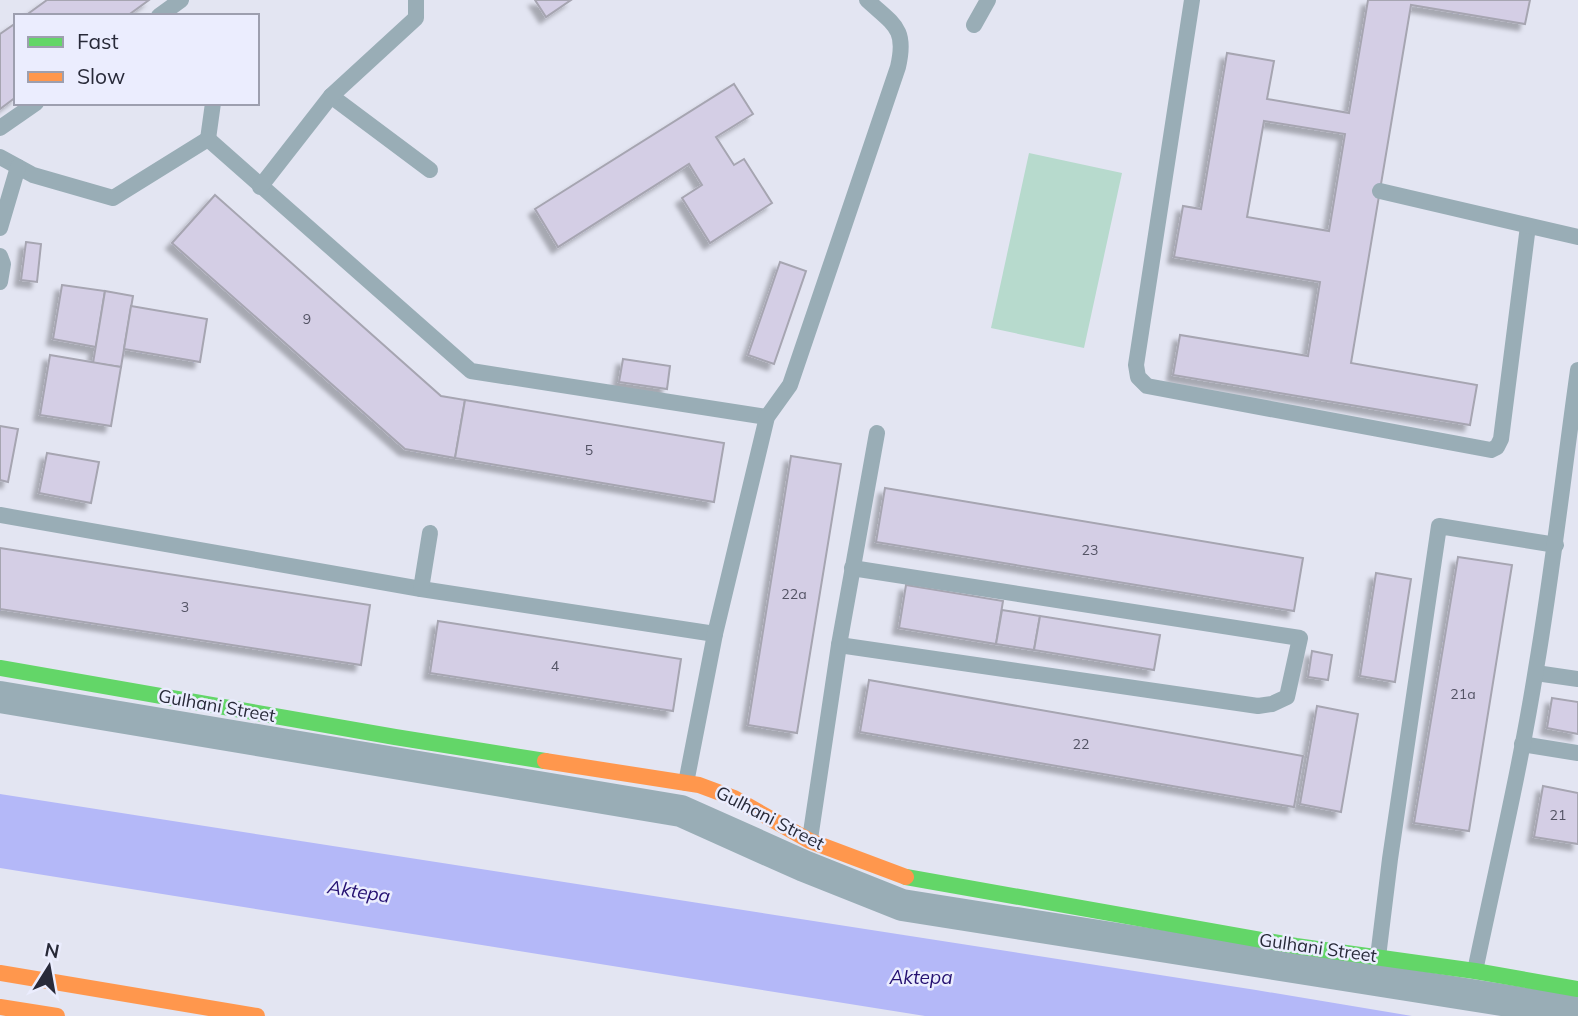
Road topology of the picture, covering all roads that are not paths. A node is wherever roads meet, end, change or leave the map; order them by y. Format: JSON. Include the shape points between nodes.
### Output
{"nodes":[{"id":1,"x":181,"y":0,"type":"edge"},
{"id":2,"x":416,"y":0,"type":"edge"},
{"id":3,"x":867,"y":0,"type":"edge"},
{"id":4,"x":988,"y":0,"type":"edge"},
{"id":5,"x":1192,"y":0,"type":"edge"},
{"id":6,"x":166,"y":14,"type":"edge"},
{"id":7,"x":974,"y":25,"type":"dead end"},
{"id":8,"x":331,"y":96,"type":"junction"},
{"id":9,"x":33,"y":105,"type":"edge"},
{"id":10,"x":213,"y":105,"type":"edge"},
{"id":11,"x":0,"y":128,"type":"edge"},
{"id":12,"x":208,"y":139,"type":"junction"},
{"id":13,"x":0,"y":157,"type":"edge"},
{"id":14,"x":18,"y":167,"type":"junction"},
{"id":15,"x":430,"y":170,"type":"dead end"},
{"id":16,"x":260,"y":187,"type":"junction"},
{"id":17,"x":1380,"y":191,"type":"dead end"},
{"id":18,"x":1528,"y":226,"type":"junction"},
{"id":19,"x":0,"y":228,"type":"edge"},
{"id":20,"x":1578,"y":237,"type":"edge"},
{"id":21,"x":0,"y":256,"type":"edge"},
{"id":22,"x":0,"y":282,"type":"edge"},
{"id":23,"x":1578,"y":370,"type":"edge"},
{"id":24,"x":766,"y":417,"type":"junction"},
{"id":25,"x":877,"y":433,"type":"dead end"},
{"id":26,"x":0,"y":515,"type":"edge"},
{"id":27,"x":430,"y":533,"type":"dead end"},
{"id":28,"x":1556,"y":545,"type":"junction"},
{"id":29,"x":852,"y":568,"type":"junction"},
{"id":30,"x":421,"y":589,"type":"junction"},
{"id":31,"x":715,"y":634,"type":"junction"},
{"id":32,"x":839,"y":645,"type":"junction"},
{"id":33,"x":0,"y":668,"type":"edge"},
{"id":34,"x":1536,"y":673,"type":"junction"},
{"id":35,"x":1578,"y":679,"type":"edge"},
{"id":36,"x":0,"y":697,"type":"edge"},
{"id":37,"x":1522,"y":744,"type":"junction"},
{"id":38,"x":1578,"y":753,"type":"edge"},
{"id":39,"x":686,"y":783,"type":"junction"},
{"id":40,"x":807,"y":853,"type":"junction"},
{"id":41,"x":1378,"y":957,"type":"junction"},
{"id":42,"x":1475,"y":971,"type":"junction"},
{"id":43,"x":0,"y":973,"type":"edge"},
{"id":44,"x":1578,"y":989,"type":"edge"},
{"id":45,"x":0,"y":1007,"type":"edge"},
{"id":46,"x":1578,"y":1012,"type":"edge"},
{"id":47,"x":57,"y":1016,"type":"edge"},
{"id":48,"x":257,"y":1016,"type":"edge"}],
"edges":[{"from":1,"to":6,"type":"lane"},
{"from":2,"to":8,"type":"lane","via":[[416,18]]},
{"from":3,"to":24,"type":"lane","via":[[899,29],[903,47],[790,385]]},
{"from":4,"to":7,"type":"lane"},
{"from":5,"to":18,"type":"lane","via":[[1136,365],[1147,386],[1491,450],[1501,439]]},
{"from":8,"to":15,"type":"lane"},
{"from":8,"to":16,"type":"lane"},
{"from":9,"to":11,"type":"lane"},
{"from":10,"to":12,"type":"lane"},
{"from":12,"to":14,"type":"lane","via":[[113,198]]},
{"from":12,"to":16,"type":"lane"},
{"from":13,"to":14,"type":"lane"},
{"from":14,"to":19,"type":"lane"},
{"from":16,"to":24,"type":"lane","via":[[471,371]]},
{"from":17,"to":18,"type":"lane"},
{"from":18,"to":20,"type":"lane"},
{"from":21,"to":22,"type":"lane"},
{"from":23,"to":28,"type":"lane"},
{"from":24,"to":31,"type":"lane"},
{"from":25,"to":29,"type":"lane"},
{"from":26,"to":30,"type":"lane"},
{"from":27,"to":30,"type":"lane"},
{"from":28,"to":34,"type":"lane"},
{"from":28,"to":41,"type":"lane","via":[[1439,526]]},
{"from":29,"to":32,"type":"lane"},
{"from":29,"to":32,"type":"lane","via":[[1300,638],[1287,697],[1258,706]]},
{"from":30,"to":31,"type":"lane"},
{"from":31,"to":39,"type":"lane"},
{"from":32,"to":40,"type":"lane"},
{"from":33,"to":39,"type":"street","name":"Gulhani Street"},
{"from":34,"to":35,"type":"lane"},
{"from":34,"to":37,"type":"lane"},
{"from":36,"to":40,"type":"street","name":"Gulhani Street","via":[[681,811]]},
{"from":37,"to":38,"type":"lane"},
{"from":37,"to":42,"type":"lane"},
{"from":39,"to":40,"type":"street","name":"Gulhani Street","via":[[723,792]]},
{"from":40,"to":41,"type":"street","name":"Gulhani Street","via":[[897,875]]},
{"from":40,"to":46,"type":"street","name":"Gulhani Street","via":[[902,905]]},
{"from":41,"to":42,"type":"street","name":"Gulhani Street"},
{"from":42,"to":44,"type":"street","name":"Gulhani Street"},
{"from":43,"to":48,"type":"street"},
{"from":45,"to":47,"type":"street"}]}
